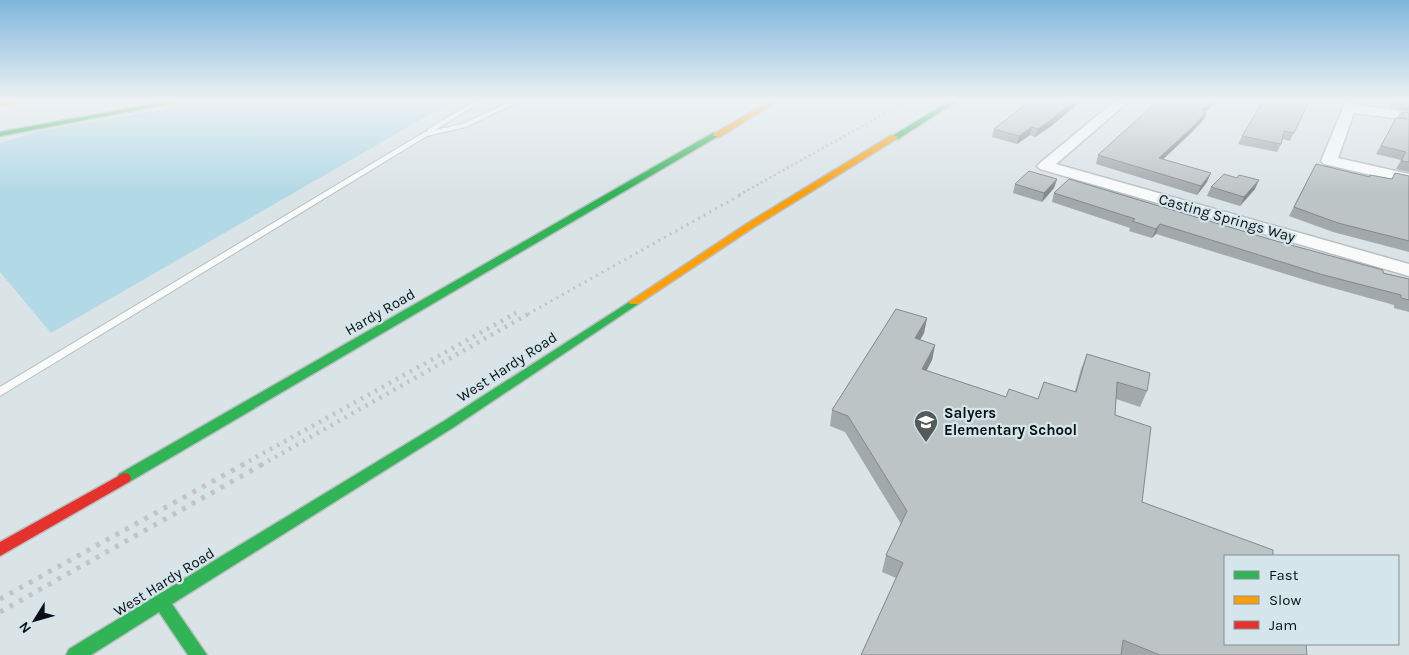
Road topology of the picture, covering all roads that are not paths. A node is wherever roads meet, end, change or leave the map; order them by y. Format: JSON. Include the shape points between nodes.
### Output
{"nodes":[{"id":1,"x":13,"y":132,"type":"edge"},
{"id":2,"x":429,"y":132,"type":"edge"},
{"id":3,"x":437,"y":132,"type":"edge"},
{"id":4,"x":722,"y":132,"type":"edge"},
{"id":5,"x":904,"y":132,"type":"edge"},
{"id":6,"x":1086,"y":132,"type":"edge"},
{"id":7,"x":1341,"y":132,"type":"edge"},
{"id":8,"x":0,"y":134,"type":"edge"},
{"id":9,"x":425,"y":134,"type":"junction"},
{"id":10,"x":1409,"y":179,"type":"edge"},
{"id":11,"x":1409,"y":270,"type":"edge"},
{"id":12,"x":0,"y":392,"type":"edge"},
{"id":13,"x":0,"y":550,"type":"edge"},
{"id":14,"x":161,"y":601,"type":"junction"},
{"id":15,"x":75,"y":655,"type":"edge"},
{"id":16,"x":198,"y":655,"type":"edge"}],
"edges":[{"from":1,"to":8,"type":"main road"},
{"from":2,"to":9,"type":"lane"},
{"from":3,"to":9,"type":"lane"},
{"from":4,"to":13,"type":"main road","name":"Hardy Road"},
{"from":5,"to":14,"type":"main road","name":"West Hardy Road","via":[[752,225],[449,424]]},
{"from":6,"to":11,"type":"street","name":"Casting Springs Way","via":[[1045,166]]},
{"from":7,"to":10,"type":"street","via":[[1329,161]]},
{"from":9,"to":12,"type":"lane"},
{"from":14,"to":15,"type":"main road","name":"West Hardy Road"},
{"from":14,"to":16,"type":"main road"}]}
